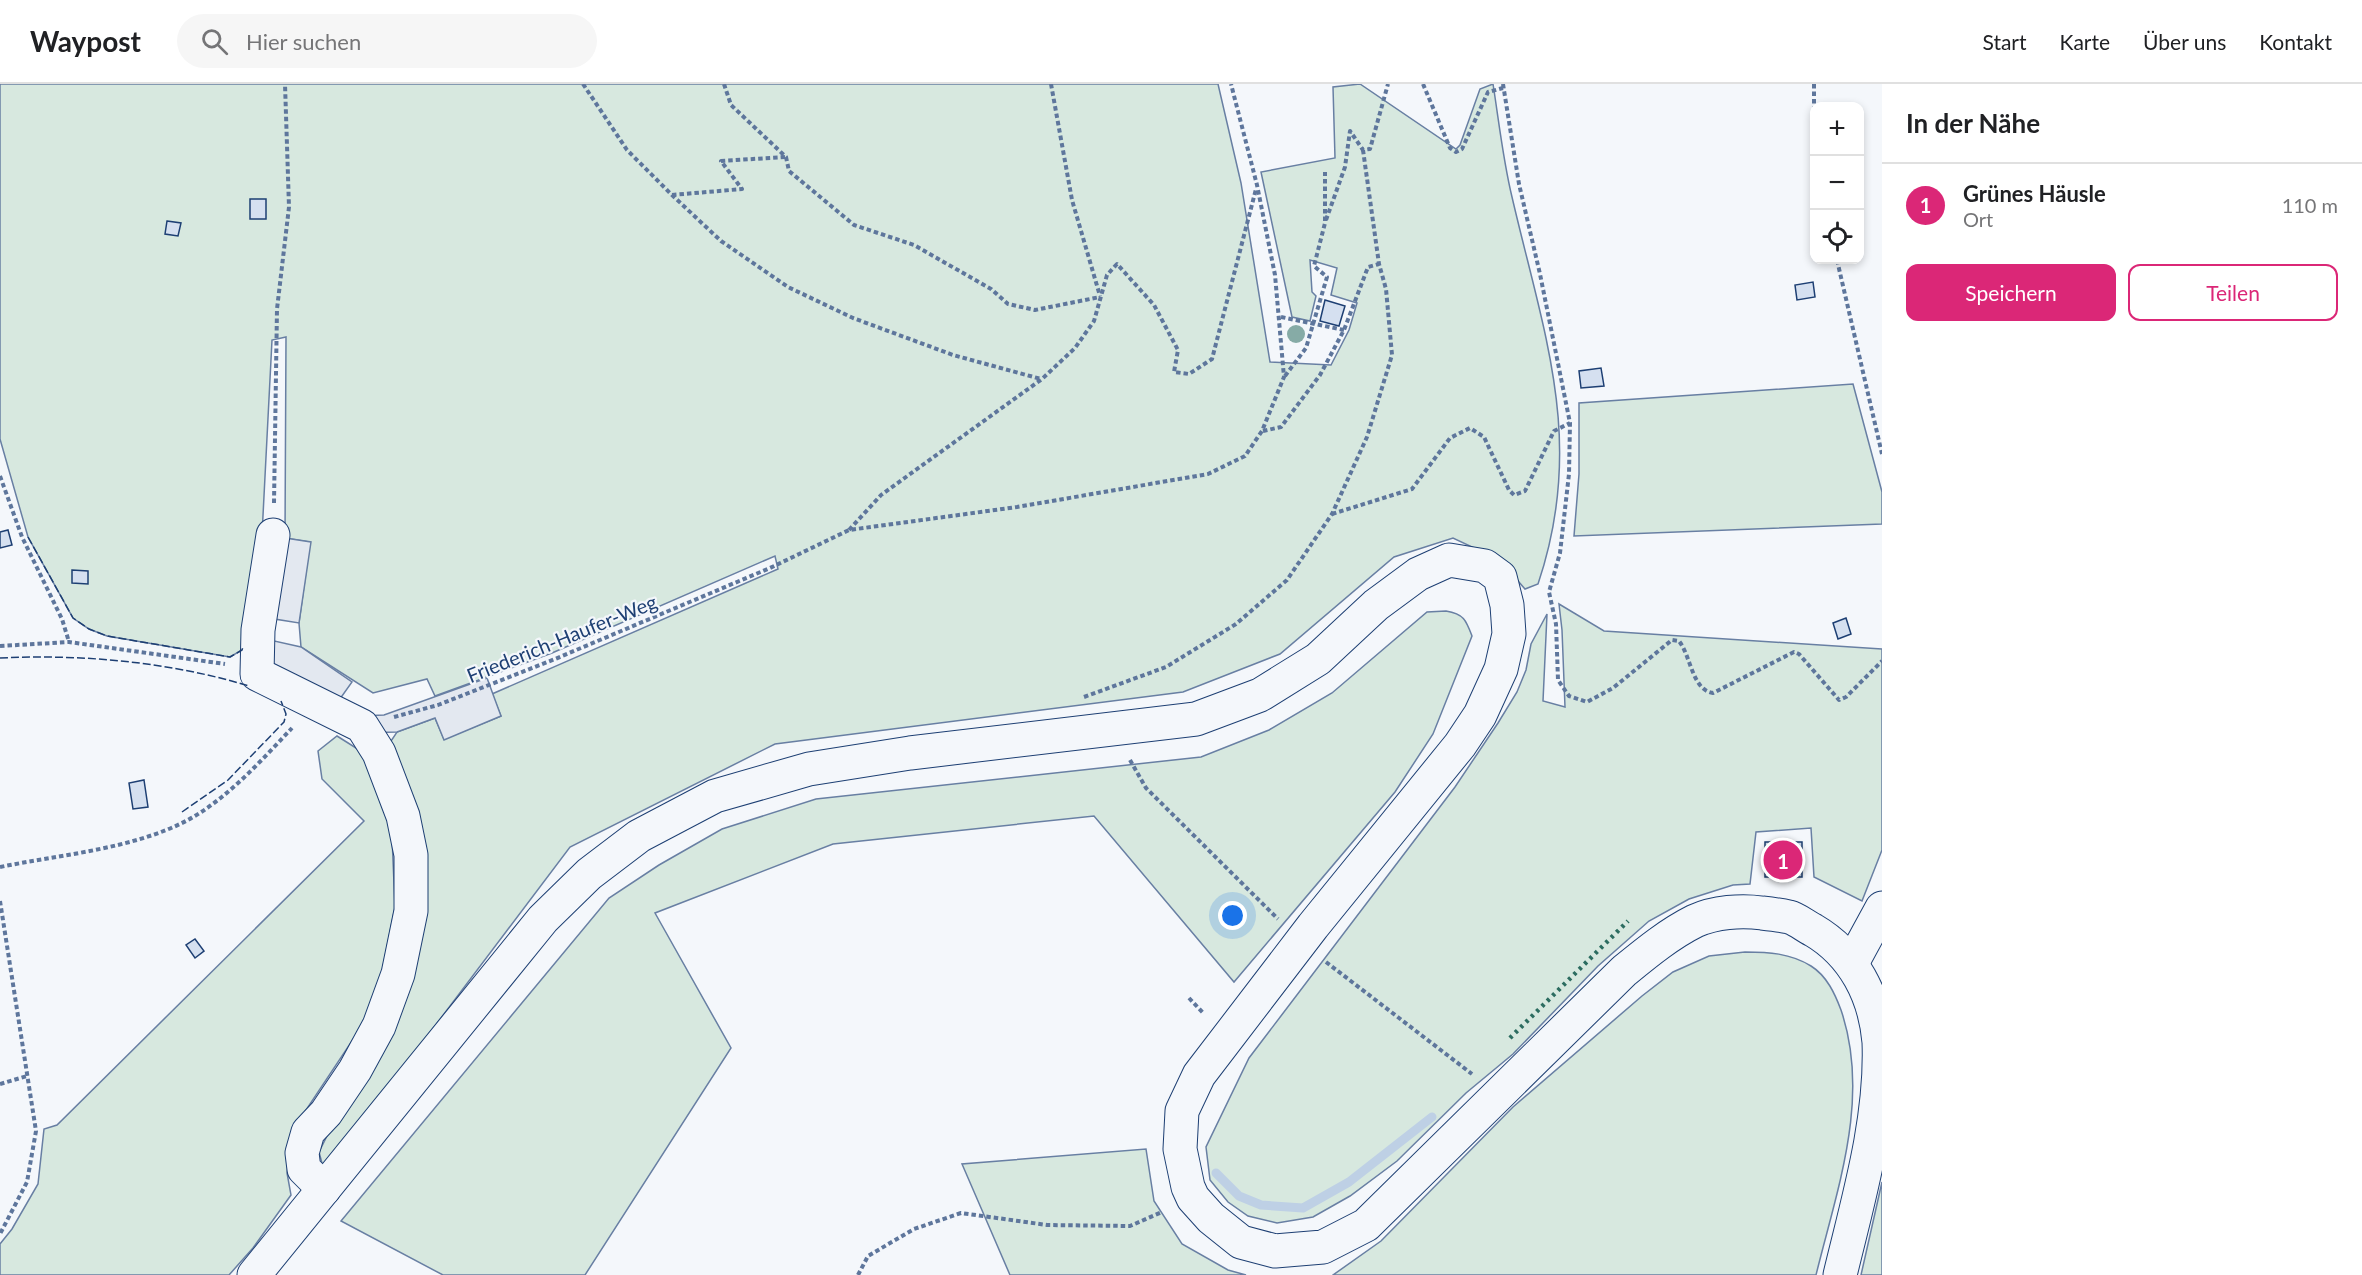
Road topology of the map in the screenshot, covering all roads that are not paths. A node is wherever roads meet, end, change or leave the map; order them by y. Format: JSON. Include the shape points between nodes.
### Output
{"nodes":[{"id":1,"x":273,"y":535,"type":"road end"},
{"id":2,"x":1882,"y":908,"type":"edge"},
{"id":3,"x":1852,"y":963,"type":"junction"},
{"id":4,"x":324,"y":1189,"type":"junction"},
{"id":5,"x":254,"y":1275,"type":"edge"},
{"id":6,"x":1840,"y":1275,"type":"edge"}],
"edges":[{"from":1,"to":4,"type":"main road","via":[[258,630],[257,674],[362,726],[379,753],[403,816],[411,855],[411,911],[398,974],[379,1026],[355,1070],[308,1132],[302,1153],[304,1169]]},
{"from":2,"to":3,"type":"main road"},
{"from":3,"to":4,"type":"main road","via":[[1829,939],[1791,917],[1741,910],[1697,921],[1659,943],[1624,971],[1366,1225],[1323,1247],[1275,1251],[1241,1242],[1210,1218],[1188,1187],[1180,1149],[1182,1111],[1199,1075],[1480,716],[1501,669],[1509,634],[1500,577],[1485,566],[1449,560],[1418,574],[1376,605],[1318,659],[1260,695],[1196,719],[809,769],[715,796],[649,831],[589,874],[543,919]]},
{"from":3,"to":6,"type":"main road","via":[[1875,1013],[1880,1085],[1874,1133]]},
{"from":4,"to":5,"type":"main road"}]}
